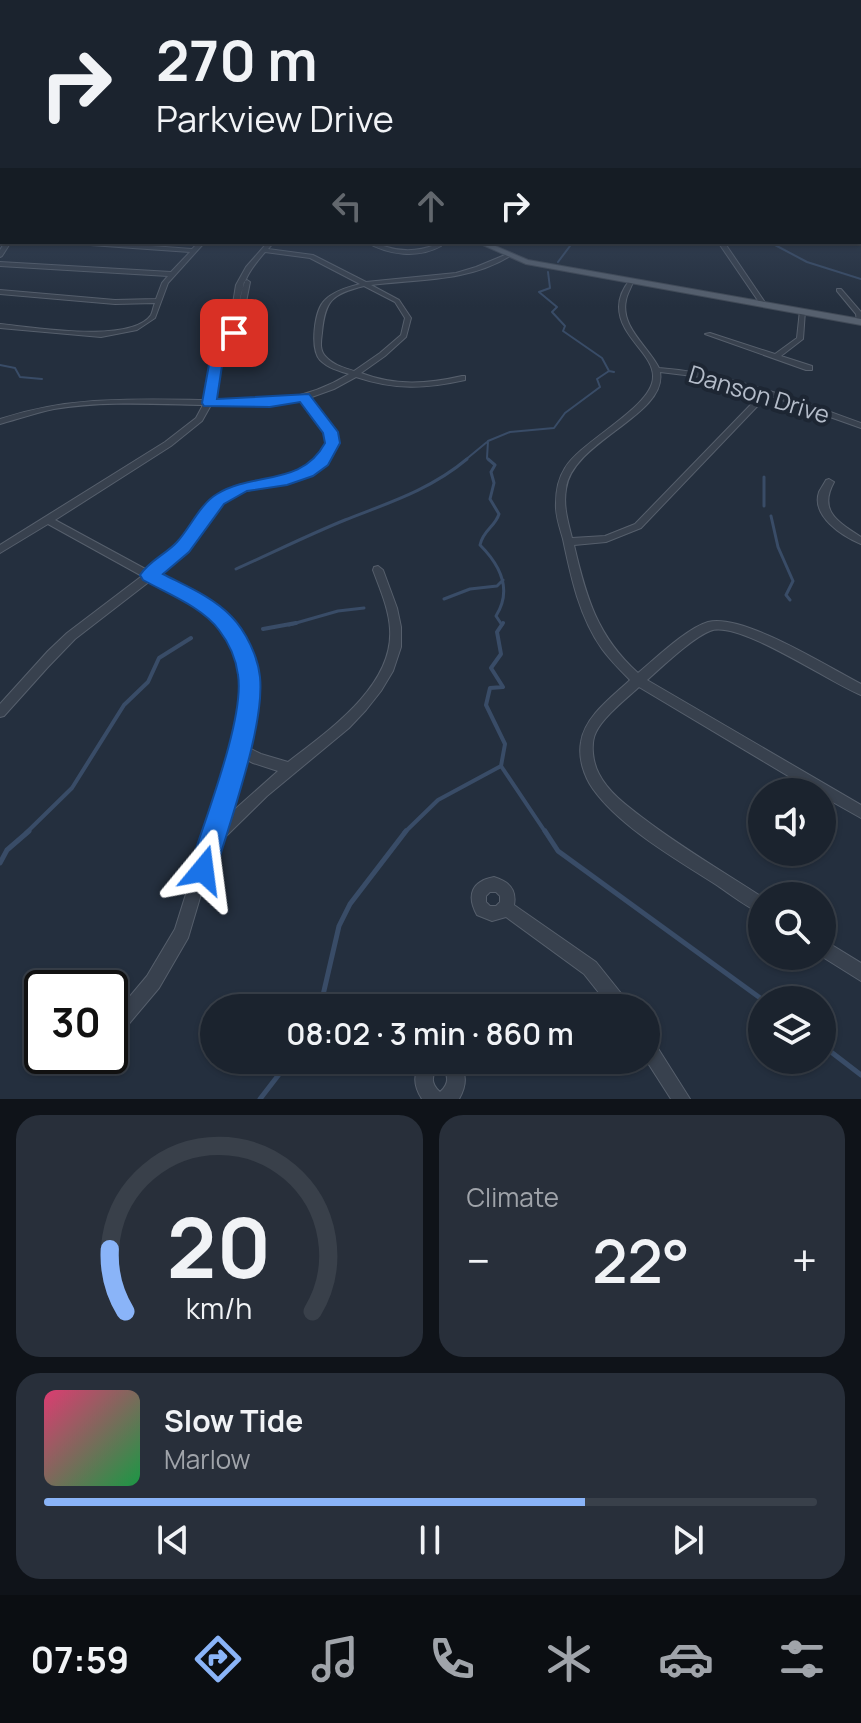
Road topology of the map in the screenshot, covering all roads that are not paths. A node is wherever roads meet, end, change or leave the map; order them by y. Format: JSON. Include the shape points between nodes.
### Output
{"nodes":[{"id":1,"x":102,"y":244,"type":"edge"},
{"id":2,"x":200,"y":244,"type":"edge"},
{"id":3,"x":374,"y":244,"type":"edge"},
{"id":4,"x":438,"y":244,"type":"edge"},
{"id":5,"x":484,"y":244,"type":"edge"},
{"id":6,"x":722,"y":244,"type":"edge"},
{"id":7,"x":271,"y":246,"type":"edge"},
{"id":8,"x":194,"y":251,"type":"junction"},
{"id":9,"x":507,"y":256,"type":"junction"},
{"id":10,"x":0,"y":264,"type":"edge"},
{"id":11,"x":171,"y":274,"type":"junction"},
{"id":12,"x":630,"y":282,"type":"junction"},
{"id":13,"x":367,"y":285,"type":"junction"},
{"id":14,"x":839,"y":290,"type":"dead end"},
{"id":15,"x":0,"y":292,"type":"edge"},
{"id":16,"x":157,"y":301,"type":"junction"},
{"id":17,"x":763,"y":304,"type":"junction"},
{"id":18,"x":802,"y":311,"type":"junction"},
{"id":19,"x":860,"y":322,"type":"edge"},
{"id":20,"x":0,"y":326,"type":"edge"},
{"id":21,"x":708,"y":334,"type":"dead end"},
{"id":22,"x":776,"y":357,"type":"junction"},
{"id":23,"x":809,"y":368,"type":"dead end"},
{"id":24,"x":656,"y":370,"type":"junction"},
{"id":25,"x":353,"y":373,"type":"junction"},
{"id":26,"x":462,"y":378,"type":"dead end"},
{"id":27,"x":766,"y":393,"type":"junction"},
{"id":28,"x":304,"y":397,"type":"junction"},
{"id":29,"x":209,"y":403,"type":"junction"},
{"id":30,"x":0,"y":422,"type":"edge"},
{"id":31,"x":861,"y":426,"type":"edge"},
{"id":32,"x":829,"y":482,"type":"dead end"},
{"id":33,"x":48,"y":520,"type":"junction"},
{"id":34,"x":861,"y":541,"type":"edge"},
{"id":35,"x":569,"y":542,"type":"junction"},
{"id":36,"x":0,"y":550,"type":"edge"},
{"id":37,"x":378,"y":570,"type":"dead end"},
{"id":38,"x":150,"y":575,"type":"junction"},
{"id":39,"x":640,"y":682,"type":"junction"},
{"id":40,"x":861,"y":690,"type":"edge"},
{"id":41,"x":0,"y":712,"type":"edge"},
{"id":42,"x":238,"y":748,"type":"junction"},
{"id":43,"x":289,"y":768,"type":"junction"},
{"id":44,"x":861,"y":812,"type":"edge"},
{"id":45,"x":211,"y":842,"type":"junction"},
{"id":46,"x":748,"y":896,"type":"edge"},
{"id":47,"x":506,"y":908,"type":"dead end"},
{"id":48,"x":836,"y":956,"type":"edge"},
{"id":49,"x":861,"y":973,"type":"edge"},
{"id":50,"x":611,"y":994,"type":"edge"},
{"id":51,"x":128,"y":1011,"type":"edge"},
{"id":52,"x":660,"y":1067,"type":"edge"},
{"id":53,"x":424,"y":1074,"type":"edge"},
{"id":54,"x":456,"y":1074,"type":"edge"},
{"id":55,"x":454,"y":1096,"type":"edge"},
{"id":56,"x":435,"y":1099,"type":"edge"},
{"id":57,"x":681,"y":1099,"type":"edge"}],
"edges":[{"from":1,"to":8,"type":"street"},
{"from":2,"to":8,"type":"street"},
{"from":3,"to":4,"type":"street","via":[[411,252]]},
{"from":5,"to":9,"type":"main road"},
{"from":6,"to":17,"type":"street"},
{"from":7,"to":13,"type":"street","via":[[311,256]]},
{"from":7,"to":29,"type":"street","via":[[243,285],[237,326],[213,369]]},
{"from":8,"to":11,"type":"street"},
{"from":9,"to":12,"type":"main road"},
{"from":9,"to":13,"type":"street","via":[[449,276]]},
{"from":10,"to":11,"type":"street"},
{"from":11,"to":16,"type":"street"},
{"from":12,"to":17,"type":"main road"},
{"from":12,"to":24,"type":"street","via":[[620,302],[623,323]]},
{"from":13,"to":25,"type":"street","via":[[403,307],[408,323],[397,342]]},
{"from":13,"to":25,"type":"street","via":[[332,297],[323,306],[318,354]]},
{"from":14,"to":19,"type":"street"},
{"from":15,"to":16,"type":"street"},
{"from":16,"to":20,"type":"street","via":[[149,321],[118,334]]},
{"from":17,"to":18,"type":"main road"},
{"from":18,"to":19,"type":"main road"},
{"from":18,"to":22,"type":"street","via":[[800,339]]},
{"from":21,"to":22,"type":"street"},
{"from":22,"to":23,"type":"street"},
{"from":24,"to":27,"type":"street","name":"Danson Drive","via":[[709,375]]},
{"from":24,"to":35,"type":"street","via":[[648,397],[565,474],[559,498]]},
{"from":25,"to":26,"type":"street","via":[[406,387]]},
{"from":25,"to":28,"type":"street"},
{"from":27,"to":31,"type":"street","name":"Danson Drive"},
{"from":27,"to":35,"type":"street","via":[[638,526],[606,539]]},
{"from":28,"to":29,"type":"street"},
{"from":28,"to":38,"type":"street","via":[[332,437],[323,462],[297,476],[226,495],[182,548]]},
{"from":29,"to":30,"type":"street","via":[[83,403]]},
{"from":29,"to":33,"type":"street","via":[[181,436]]},
{"from":32,"to":34,"type":"street","via":[[821,495],[822,507]]},
{"from":33,"to":36,"type":"street"},
{"from":33,"to":38,"type":"street"},
{"from":35,"to":39,"type":"street","via":[[597,636]]},
{"from":37,"to":43,"type":"street","via":[[396,629],[385,677],[361,707]]},
{"from":38,"to":41,"type":"street","via":[[57,649]]},
{"from":38,"to":42,"type":"street","via":[[213,611],[241,646],[250,695]]},
{"from":39,"to":40,"type":"street","via":[[706,627],[721,625]]},
{"from":39,"to":44,"type":"street"},
{"from":39,"to":46,"type":"street","via":[[591,729],[587,756],[594,779],[622,811]]},
{"from":42,"to":43,"type":"street"},
{"from":42,"to":45,"type":"street"},
{"from":43,"to":45,"type":"street"},
{"from":45,"to":51,"type":"street","via":[[182,932],[168,960]]},
{"from":47,"to":50,"type":"street","via":[[590,968]]},
{"from":48,"to":49,"type":"street"},
{"from":52,"to":57,"type":"street"},
{"from":53,"to":56,"type":"street","via":[[423,1083]]},
{"from":54,"to":55,"type":"street"}]}
